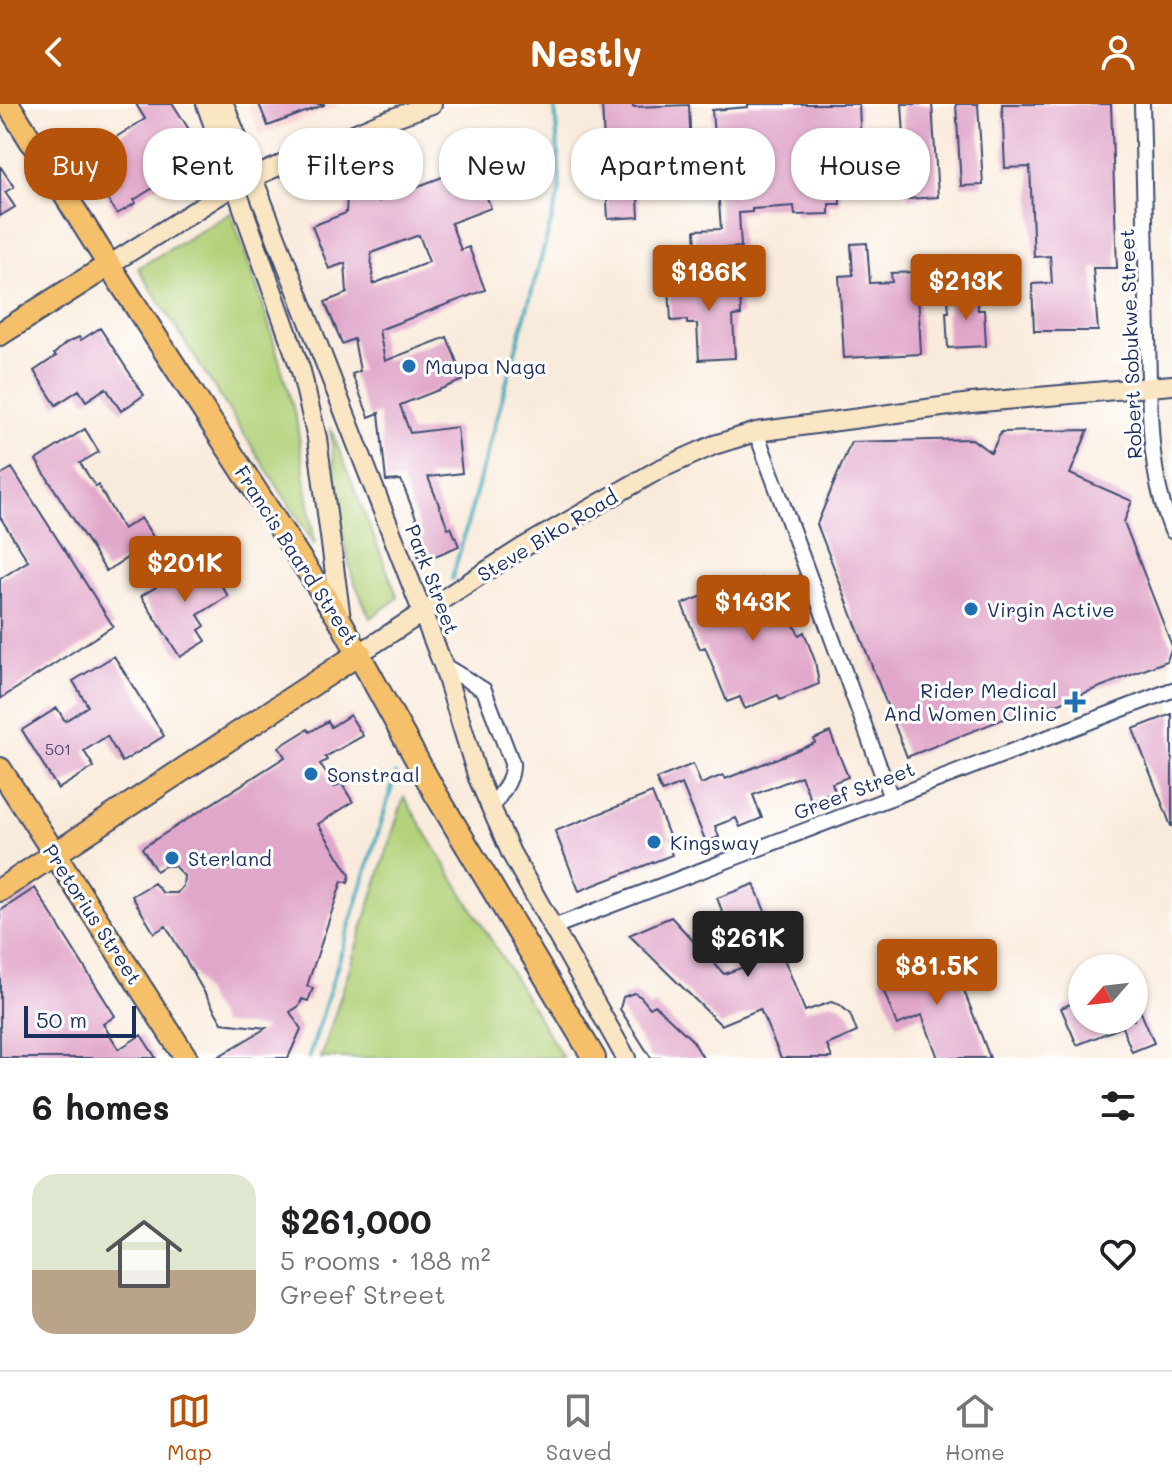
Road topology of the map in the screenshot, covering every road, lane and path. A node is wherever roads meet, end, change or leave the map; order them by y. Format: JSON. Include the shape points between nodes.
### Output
{"nodes":[{"id":1,"x":8,"y":104,"type":"edge"},
{"id":2,"x":206,"y":104,"type":"edge"},
{"id":3,"x":224,"y":104,"type":"edge"},
{"id":4,"x":432,"y":104,"type":"edge"},
{"id":5,"x":1142,"y":104,"type":"edge"},
{"id":6,"x":218,"y":128,"type":"edge"},
{"id":7,"x":231,"y":128,"type":"edge"},
{"id":8,"x":262,"y":173,"type":"edge"},
{"id":9,"x":213,"y":200,"type":"edge"},
{"id":10,"x":251,"y":200,"type":"edge"},
{"id":11,"x":253,"y":200,"type":"edge"},
{"id":12,"x":109,"y":265,"type":"junction"},
{"id":13,"x":0,"y":334,"type":"edge"},
{"id":14,"x":1172,"y":385,"type":"edge"},
{"id":15,"x":1150,"y":387,"type":"junction"},
{"id":16,"x":756,"y":432,"type":"junction"},
{"id":17,"x":1172,"y":531,"type":"edge"},
{"id":18,"x":423,"y":613,"type":"junction"},
{"id":19,"x":341,"y":622,"type":"junction"},
{"id":20,"x":360,"y":653,"type":"junction"},
{"id":21,"x":443,"y":665,"type":"junction"},
{"id":22,"x":1172,"y":690,"type":"edge"},
{"id":23,"x":0,"y":769,"type":"edge"},
{"id":24,"x":891,"y":798,"type":"junction"},
{"id":25,"x":491,"y":808,"type":"junction"},
{"id":26,"x":55,"y":855,"type":"junction"},
{"id":27,"x":0,"y":890,"type":"edge"},
{"id":28,"x":551,"y":928,"type":"junction"},
{"id":29,"x":186,"y":1058,"type":"edge"},
{"id":30,"x":594,"y":1058,"type":"edge"},
{"id":31,"x":626,"y":1058,"type":"edge"}],
"edges":[{"from":1,"to":12,"type":"main road","name":"Francis Baard Street"},
{"from":2,"to":6,"type":"street","name":"Park Street"},
{"from":3,"to":7,"type":"street","name":"Park Street"},
{"from":4,"to":8,"type":"street"},
{"from":5,"to":15,"type":"street","name":"Robert Sobukwe Street"},
{"from":9,"to":12,"type":"street"},
{"from":10,"to":19,"type":"street","name":"Park Street","via":[[317,438]]},
{"from":11,"to":18,"type":"street","name":"Park Street"},
{"from":12,"to":13,"type":"main road"},
{"from":12,"to":19,"type":"main road","name":"Francis Baard Street"},
{"from":14,"to":15,"type":"street","name":"Steve Biko Road"},
{"from":15,"to":16,"type":"street","name":"Steve Biko Road","via":[[971,403]]},
{"from":15,"to":17,"type":"street","name":"Robert Sobukwe Street","via":[[1157,490]]},
{"from":16,"to":18,"type":"street","name":"Steve Biko Road","via":[[658,470],[522,548]]},
{"from":16,"to":24,"type":"street"},
{"from":18,"to":20,"type":"street","name":"Steve Biko Road"},
{"from":18,"to":21,"type":"street","name":"Park Street"},
{"from":19,"to":20,"type":"main road","name":"Francis Baard Street"},
{"from":20,"to":26,"type":"main road","name":"Steve Biko Road"},
{"from":20,"to":30,"type":"main road","name":"Francis Baard Street","via":[[434,791]]},
{"from":21,"to":25,"type":"street","name":"Park Street"},
{"from":21,"to":25,"type":"street","via":[[484,690],[512,763],[508,784]]},
{"from":22,"to":24,"type":"street","name":"Greef Street"},
{"from":23,"to":26,"type":"main road","name":"Pretorius Street"},
{"from":24,"to":28,"type":"street","name":"Greef Street"},
{"from":25,"to":28,"type":"street","name":"Park Street"},
{"from":26,"to":27,"type":"main road","name":"Steve Biko Road"},
{"from":26,"to":29,"type":"main road","name":"Pretorius Street"},
{"from":28,"to":31,"type":"street","name":"Park Street"}]}
